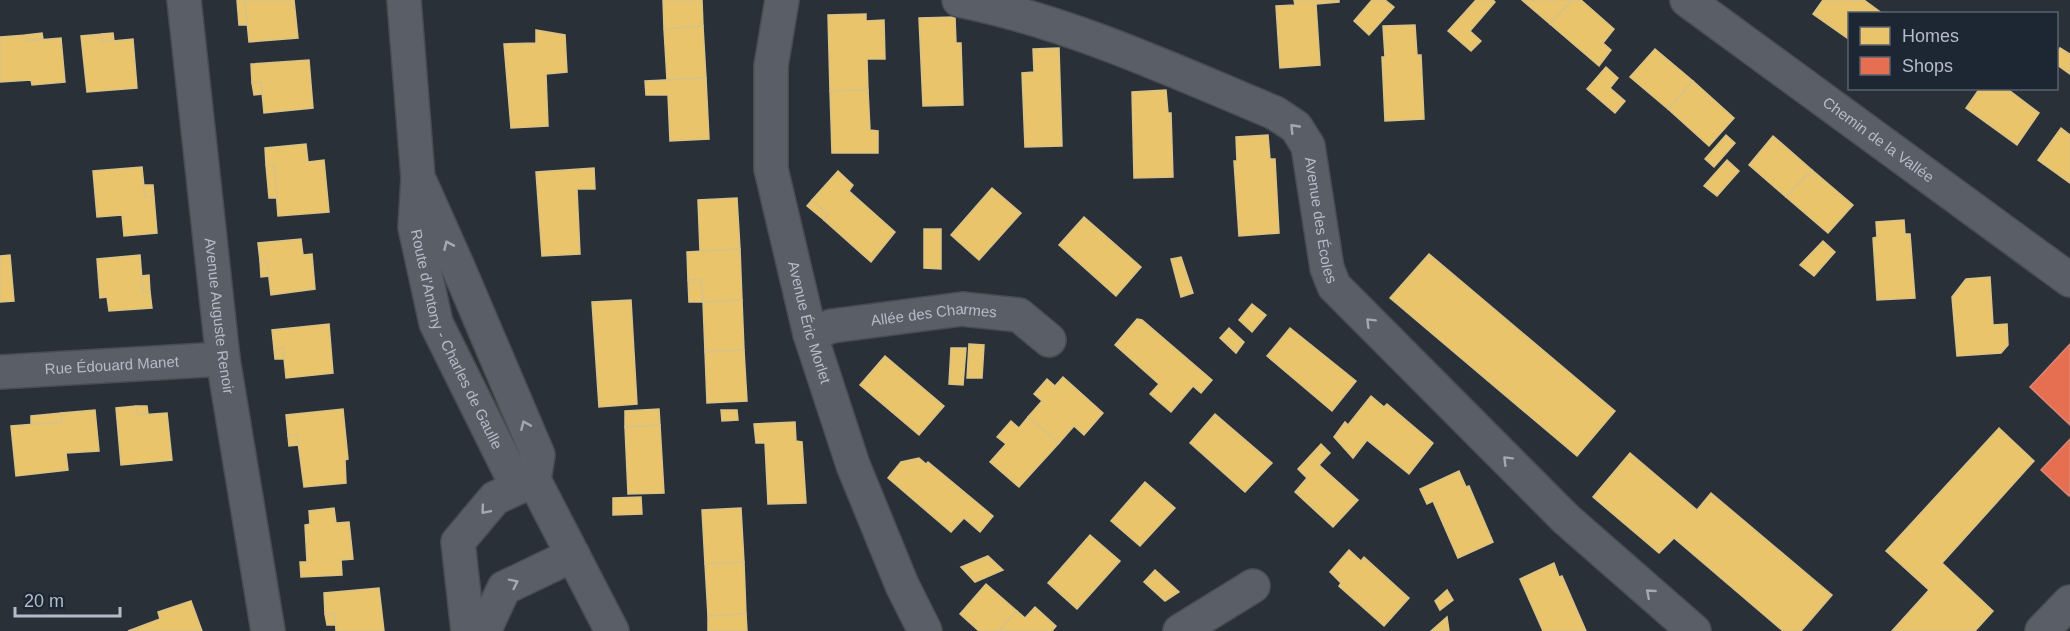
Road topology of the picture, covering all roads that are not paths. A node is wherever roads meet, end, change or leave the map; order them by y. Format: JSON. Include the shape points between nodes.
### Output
{"nodes":[{"id":1,"x":184,"y":0,"type":"edge"},
{"id":2,"x":405,"y":0,"type":"edge"},
{"id":3,"x":782,"y":0,"type":"edge"},
{"id":4,"x":959,"y":0,"type":"edge"},
{"id":5,"x":1686,"y":0,"type":"edge"},
{"id":6,"x":2070,"y":280,"type":"edge"},
{"id":7,"x":810,"y":334,"type":"junction"},
{"id":8,"x":1049,"y":340,"type":"dead end"},
{"id":9,"x":223,"y":359,"type":"junction"},
{"id":10,"x":0,"y":372,"type":"edge"},
{"id":11,"x":534,"y":480,"type":"junction"},
{"id":12,"x":573,"y":555,"type":"junction"},
{"id":13,"x":1253,"y":586,"type":"dead end"},
{"id":14,"x":2070,"y":602,"type":"edge"},
{"id":15,"x":268,"y":631,"type":"edge"},
{"id":16,"x":468,"y":631,"type":"edge"},
{"id":17,"x":484,"y":631,"type":"edge"},
{"id":18,"x":612,"y":631,"type":"edge"},
{"id":19,"x":925,"y":631,"type":"edge"},
{"id":20,"x":1180,"y":631,"type":"edge"},
{"id":21,"x":1694,"y":631,"type":"edge"},
{"id":22,"x":2042,"y":631,"type":"edge"}],
"edges":[{"from":1,"to":9,"type":"street","name":"Avenue Auguste Renoir"},
{"from":2,"to":11,"type":"street","name":"Route d'Antony - Charles de Gaulle","via":[[418,178],[538,455]]},
{"from":3,"to":7,"type":"street","name":"Avenue Éric Morlet","via":[[771,66],[771,169]]},
{"from":21,"to":4,"type":"street","name":"Avenue des Écoles","one_way":true,"via":[[1566,519],[1334,286],[1327,268],[1308,146],[1296,127],[1275,113],[1129,51],[1002,9]]},
{"from":5,"to":6,"type":"street","name":"Chemin de la Vallée"},
{"from":7,"to":8,"type":"street","name":"Allée des Charmes","via":[[832,326],[962,309],[1019,315]]},
{"from":7,"to":19,"type":"street","name":"Avenue Éric Morlet","via":[[853,465]]},
{"from":9,"to":10,"type":"street","name":"Rue Édouard Manet"},
{"from":9,"to":15,"type":"street","name":"Avenue Auguste Renoir"},
{"from":11,"to":12,"type":"street"},
{"from":11,"to":16,"type":"street","one_way":true,"via":[[495,498],[458,542]]},
{"from":17,"to":12,"type":"street","one_way":true,"via":[[504,588]]},
{"from":12,"to":18,"type":"street"},
{"from":13,"to":20,"type":"street"},
{"from":14,"to":22,"type":"street"}]}
